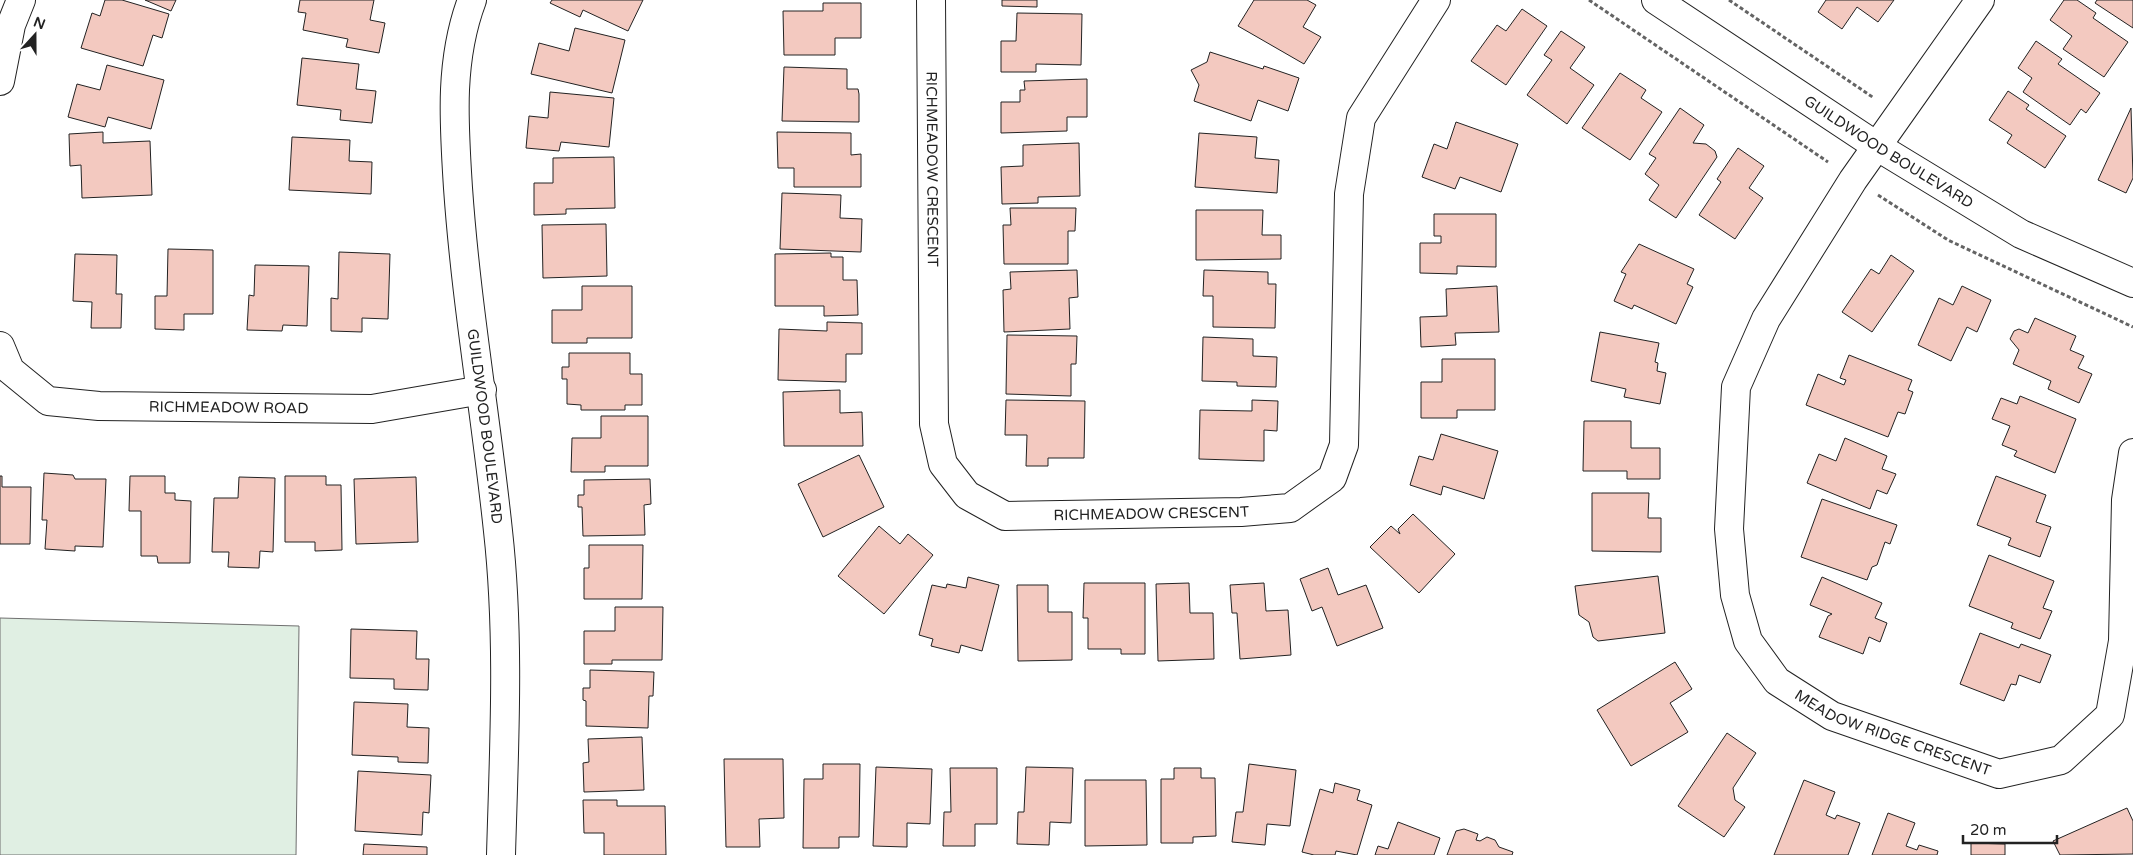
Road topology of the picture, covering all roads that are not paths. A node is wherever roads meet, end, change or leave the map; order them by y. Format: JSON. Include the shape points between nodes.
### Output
{"nodes":[{"id":1,"x":21,"y":0,"type":"edge"},
{"id":2,"x":472,"y":0,"type":"edge"},
{"id":3,"x":931,"y":0,"type":"edge"},
{"id":4,"x":1436,"y":0,"type":"edge"},
{"id":5,"x":1656,"y":0,"type":"edge"},
{"id":6,"x":1980,"y":0,"type":"edge"},
{"id":7,"x":0,"y":80,"type":"edge"},
{"id":8,"x":1878,"y":147,"type":"junction"},
{"id":9,"x":2133,"y":283,"type":"edge"},
{"id":10,"x":0,"y":346,"type":"edge"},
{"id":11,"x":482,"y":390,"type":"junction"},
{"id":12,"x":2133,"y":453,"type":"edge"},
{"id":13,"x":502,"y":855,"type":"edge"}],
"edges":[{"from":1,"to":7,"type":"street","via":[[11,25]]},
{"from":2,"to":11,"type":"street","name":"GUILDWOOD BOULEVARD","via":[[462,26],[453,106],[463,259]]},
{"from":3,"to":4,"type":"street","name":"RICHMEADOW CRESCENT","via":[[934,424],[943,464],[961,488],[967,495],[1005,516],[1241,512],[1290,508],[1332,478],[1344,445],[1349,194],[1361,118]]},
{"from":5,"to":8,"type":"street","name":"GUILDWOOD BOULEVARD"},
{"from":6,"to":8,"type":"street","name":"MEADOW RIDGE CRESCENT"},
{"from":8,"to":9,"type":"street","name":"GUILDWOOD BOULEVARD","via":[[2021,234]]},
{"from":8,"to":12,"type":"street","name":"MEADOW RIDGE CRESCENT","via":[[1853,180],[1766,319],[1736,387],[1729,529],[1735,595],[1748,641],[1777,681],[1832,716],[1999,774],[2061,760],[2110,715],[2123,641],[2126,500]]},
{"from":10,"to":11,"type":"street","name":"RICHMEADOW ROAD","via":[[10,370],[48,400],[99,406],[372,409]]},
{"from":11,"to":13,"type":"street","name":"GUILDWOOD BOULEVARD","via":[[499,533],[506,648]]}]}
